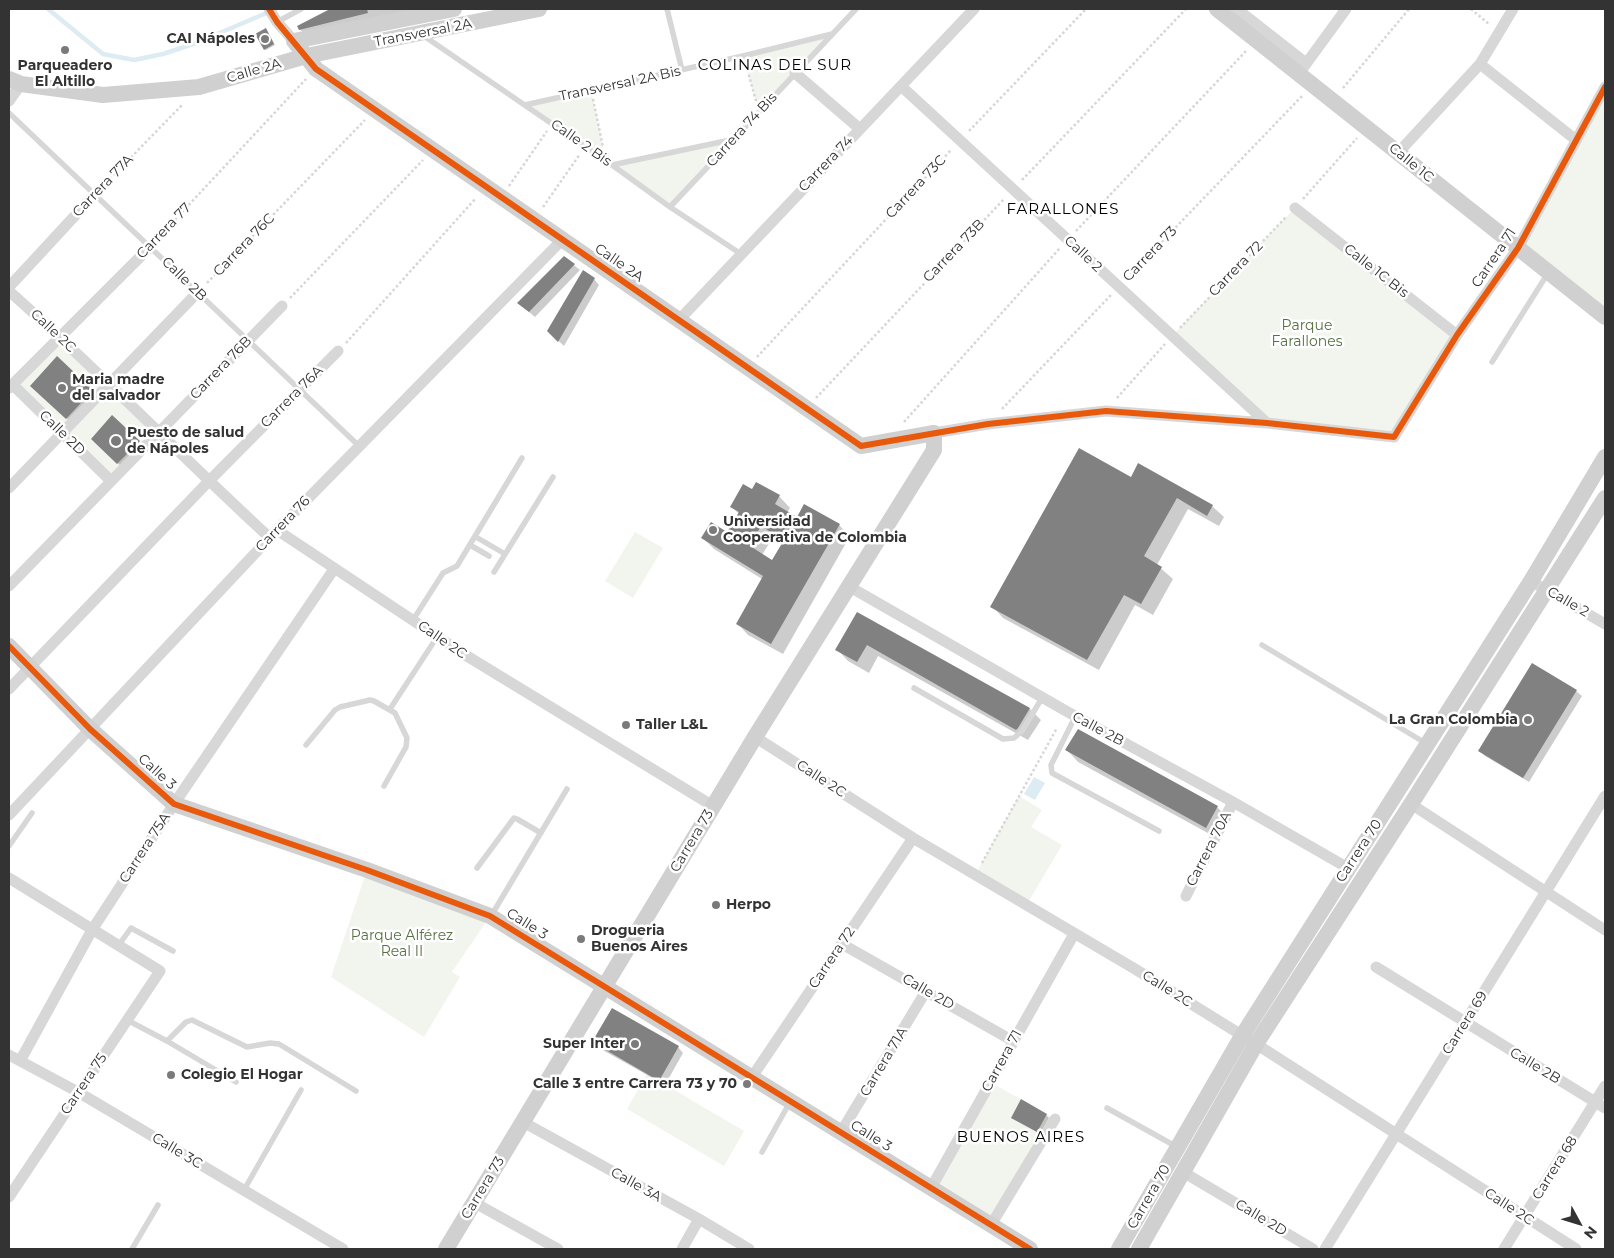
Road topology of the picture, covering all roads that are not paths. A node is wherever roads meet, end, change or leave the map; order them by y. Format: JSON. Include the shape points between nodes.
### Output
{"nodes":[{"id":1,"x":269,"y":9,"type":"edge"},
{"id":2,"x":301,"y":9,"type":"edge"},
{"id":3,"x":454,"y":9,"type":"edge"},
{"id":4,"x":540,"y":9,"type":"edge"},
{"id":5,"x":667,"y":9,"type":"edge"},
{"id":6,"x":856,"y":9,"type":"edge"},
{"id":7,"x":974,"y":9,"type":"edge"},
{"id":8,"x":1217,"y":9,"type":"edge"},
{"id":9,"x":1237,"y":9,"type":"edge"},
{"id":10,"x":1346,"y":9,"type":"edge"},
{"id":11,"x":1512,"y":9,"type":"edge"},
{"id":12,"x":277,"y":22,"type":"junction"},
{"id":13,"x":420,"y":33,"type":"junction"},
{"id":14,"x":832,"y":34,"type":"junction"},
{"id":15,"x":294,"y":42,"type":"junction"},
{"id":16,"x":311,"y":63,"type":"junction"},
{"id":17,"x":1480,"y":64,"type":"junction"},
{"id":18,"x":1302,"y":68,"type":"junction"},
{"id":19,"x":682,"y":70,"type":"junction"},
{"id":20,"x":795,"y":73,"type":"junction"},
{"id":21,"x":15,"y":81,"type":"edge"},
{"id":22,"x":900,"y":86,"type":"junction"},
{"id":23,"x":1605,"y":87,"type":"edge"},
{"id":24,"x":9,"y":101,"type":"edge"},
{"id":25,"x":525,"y":105,"type":"junction"},
{"id":26,"x":9,"y":113,"type":"edge"},
{"id":27,"x":860,"y":128,"type":"junction"},
{"id":28,"x":734,"y":139,"type":"junction"},
{"id":29,"x":1576,"y":140,"type":"junction"},
{"id":30,"x":1398,"y":153,"type":"junction"},
{"id":31,"x":612,"y":165,"type":"junction"},
{"id":32,"x":96,"y":194,"type":"junction"},
{"id":33,"x":670,"y":207,"type":"junction"},
{"id":34,"x":1296,"y":208,"type":"road end"},
{"id":35,"x":563,"y":239,"type":"junction"},
{"id":36,"x":150,"y":246,"type":"junction"},
{"id":37,"x":1518,"y":248,"type":"junction"},
{"id":38,"x":741,"y":254,"type":"junction"},
{"id":39,"x":1548,"y":272,"type":"junction"},
{"id":40,"x":9,"y":289,"type":"edge"},
{"id":41,"x":198,"y":292,"type":"junction"},
{"id":42,"x":282,"y":306,"type":"road end"},
{"id":43,"x":1605,"y":317,"type":"edge"},
{"id":44,"x":679,"y":320,"type":"junction"},
{"id":45,"x":1457,"y":335,"type":"junction"},
{"id":46,"x":60,"y":336,"type":"junction"},
{"id":47,"x":248,"y":340,"type":"junction"},
{"id":48,"x":338,"y":351,"type":"road end"},
{"id":49,"x":1492,"y":362,"type":"dead end"},
{"id":50,"x":109,"y":384,"type":"junction"},
{"id":51,"x":10,"y":386,"type":"edge"},
{"id":52,"x":300,"y":390,"type":"junction"},
{"id":53,"x":1267,"y":423,"type":"junction"},
{"id":54,"x":62,"y":433,"type":"junction"},
{"id":55,"x":158,"y":433,"type":"junction"},
{"id":56,"x":934,"y":433,"type":"junction"},
{"id":57,"x":359,"y":446,"type":"junction"},
{"id":58,"x":1605,"y":457,"type":"edge"},
{"id":59,"x":522,"y":458,"type":"dead end"},
{"id":60,"x":553,"y":476,"type":"dead end"},
{"id":61,"x":111,"y":481,"type":"junction"},
{"id":62,"x":209,"y":481,"type":"junction"},
{"id":63,"x":9,"y":488,"type":"edge"},
{"id":64,"x":1605,"y":498,"type":"edge"},
{"id":65,"x":273,"y":534,"type":"junction"},
{"id":66,"x":476,"y":537,"type":"junction"},
{"id":67,"x":470,"y":545,"type":"junction"},
{"id":68,"x":505,"y":554,"type":"junction"},
{"id":69,"x":489,"y":556,"type":"dead end"},
{"id":70,"x":334,"y":569,"type":"junction"},
{"id":71,"x":494,"y":572,"type":"dead end"},
{"id":72,"x":1531,"y":581,"type":"junction"},
{"id":73,"x":9,"y":586,"type":"edge"},
{"id":74,"x":850,"y":587,"type":"junction"},
{"id":75,"x":1548,"y":590,"type":"junction"},
{"id":76,"x":413,"y":620,"type":"junction"},
{"id":77,"x":1605,"y":624,"type":"edge"},
{"id":78,"x":437,"y":637,"type":"junction"},
{"id":79,"x":1262,"y":644,"type":"dead end"},
{"id":80,"x":9,"y":646,"type":"edge"},
{"id":81,"x":30,"y":668,"type":"junction"},
{"id":82,"x":914,"y":688,"type":"dead end"},
{"id":83,"x":9,"y":689,"type":"edge"},
{"id":84,"x":1042,"y":698,"type":"junction"},
{"id":85,"x":390,"y":709,"type":"junction"},
{"id":86,"x":1070,"y":714,"type":"junction"},
{"id":87,"x":90,"y":729,"type":"junction"},
{"id":88,"x":755,"y":736,"type":"junction"},
{"id":89,"x":1428,"y":744,"type":"junction"},
{"id":90,"x":306,"y":745,"type":"dead end"},
{"id":91,"x":384,"y":786,"type":"dead end"},
{"id":92,"x":567,"y":789,"type":"dead end"},
{"id":93,"x":1605,"y":796,"type":"edge"},
{"id":94,"x":1233,"y":802,"type":"junction"},
{"id":95,"x":174,"y":804,"type":"junction"},
{"id":96,"x":1411,"y":804,"type":"junction"},
{"id":97,"x":713,"y":806,"type":"junction"},
{"id":98,"x":32,"y":813,"type":"dead end"},
{"id":99,"x":9,"y":815,"type":"edge"},
{"id":100,"x":1159,"y":831,"type":"dead end"},
{"id":101,"x":541,"y":833,"type":"junction"},
{"id":102,"x":913,"y":838,"type":"junction"},
{"id":103,"x":9,"y":846,"type":"edge"},
{"id":104,"x":477,"y":868,"type":"dead end"},
{"id":105,"x":1348,"y":868,"type":"junction"},
{"id":106,"x":9,"y":878,"type":"edge"},
{"id":107,"x":1546,"y":892,"type":"junction"},
{"id":108,"x":1186,"y":896,"type":"dead end"},
{"id":109,"x":490,"y":916,"type":"junction"},
{"id":110,"x":92,"y":930,"type":"junction"},
{"id":111,"x":1605,"y":930,"type":"edge"},
{"id":112,"x":1074,"y":934,"type":"junction"},
{"id":113,"x":842,"y":944,"type":"junction"},
{"id":114,"x":118,"y":946,"type":"junction"},
{"id":115,"x":173,"y":950,"type":"dead end"},
{"id":116,"x":1376,"y":968,"type":"dead end"},
{"id":117,"x":605,"y":986,"type":"junction"},
{"id":118,"x":926,"y":991,"type":"junction"},
{"id":119,"x":127,"y":1020,"type":"junction"},
{"id":120,"x":1465,"y":1023,"type":"junction"},
{"id":121,"x":1242,"y":1036,"type":"junction"},
{"id":122,"x":167,"y":1041,"type":"junction"},
{"id":123,"x":1013,"y":1041,"type":"junction"},
{"id":124,"x":1256,"y":1044,"type":"junction"},
{"id":125,"x":9,"y":1055,"type":"edge"},
{"id":126,"x":20,"y":1061,"type":"junction"},
{"id":127,"x":752,"y":1077,"type":"junction"},
{"id":128,"x":236,"y":1082,"type":"dead end"},
{"id":129,"x":1605,"y":1086,"type":"edge"},
{"id":130,"x":301,"y":1090,"type":"dead end"},
{"id":131,"x":356,"y":1091,"type":"dead end"},
{"id":132,"x":78,"y":1092,"type":"junction"},
{"id":133,"x":791,"y":1102,"type":"junction"},
{"id":134,"x":1600,"y":1105,"type":"edge"},
{"id":135,"x":1107,"y":1108,"type":"dead end"},
{"id":136,"x":1055,"y":1119,"type":"dead end"},
{"id":137,"x":523,"y":1122,"type":"junction"},
{"id":138,"x":841,"y":1132,"type":"junction"},
{"id":139,"x":1396,"y":1134,"type":"junction"},
{"id":140,"x":1178,"y":1147,"type":"junction"},
{"id":141,"x":762,"y":1152,"type":"dead end"},
{"id":142,"x":1183,"y":1172,"type":"junction"},
{"id":143,"x":931,"y":1188,"type":"junction"},
{"id":144,"x":244,"y":1190,"type":"junction"},
{"id":145,"x":9,"y":1197,"type":"edge"},
{"id":146,"x":475,"y":1203,"type":"junction"},
{"id":147,"x":158,"y":1205,"type":"dead end"},
{"id":148,"x":1524,"y":1217,"type":"junction"},
{"id":149,"x":699,"y":1219,"type":"junction"},
{"id":150,"x":991,"y":1225,"type":"junction"},
{"id":151,"x":132,"y":1249,"type":"edge"},
{"id":152,"x":343,"y":1249,"type":"edge"},
{"id":153,"x":446,"y":1249,"type":"edge"},
{"id":154,"x":558,"y":1249,"type":"edge"},
{"id":155,"x":682,"y":1249,"type":"edge"},
{"id":156,"x":749,"y":1249,"type":"edge"},
{"id":157,"x":1030,"y":1249,"type":"edge"},
{"id":158,"x":1119,"y":1249,"type":"edge"},
{"id":159,"x":1139,"y":1249,"type":"edge"},
{"id":160,"x":1313,"y":1249,"type":"edge"},
{"id":161,"x":1325,"y":1249,"type":"edge"},
{"id":162,"x":1504,"y":1249,"type":"edge"},
{"id":163,"x":1576,"y":1249,"type":"edge"}],
"edges":[{"from":1,"to":12,"type":"street"},
{"from":2,"to":12,"type":"lane"},
{"from":3,"to":15,"type":"street","name":"Transversal 2A"},
{"from":4,"to":13,"type":"street","name":"Transversal 2A"},
{"from":5,"to":19,"type":"lane"},
{"from":6,"to":14,"type":"lane","name":"Carrera 74 Bis"},
{"from":7,"to":22,"type":"street","name":"Carrera 74"},
{"from":8,"to":18,"type":"street","name":"Calle 1C"},
{"from":9,"to":18,"type":"street"},
{"from":10,"to":18,"type":"street"},
{"from":11,"to":17,"type":"street"},
{"from":12,"to":15,"type":"street"},
{"from":13,"to":16,"type":"street","name":"Transversal 2A"},
{"from":13,"to":25,"type":"lane","name":"Calle 2 Bis"},
{"from":14,"to":19,"type":"lane","name":"Transversal 2A Bis"},
{"from":14,"to":20,"type":"lane","name":"Carrera 74 Bis"},
{"from":15,"to":16,"type":"street"},
{"from":16,"to":21,"type":"street","name":"Calle 2A","via":[[199,87],[103,95]]},
{"from":16,"to":35,"type":"street","name":"Calle 2A"},
{"from":17,"to":29,"type":"street"},
{"from":17,"to":30,"type":"street"},
{"from":18,"to":30,"type":"street","name":"Calle 1C","via":[[1313,85]]},
{"from":19,"to":25,"type":"lane","name":"Transversal 2A Bis"},
{"from":20,"to":27,"type":"street"},
{"from":20,"to":28,"type":"lane","name":"Carrera 74 Bis"},
{"from":21,"to":24,"type":"street"},
{"from":22,"to":27,"type":"street","name":"Carrera 74"},
{"from":22,"to":53,"type":"street","name":"Calle 2"},
{"from":23,"to":29,"type":"street","name":"Carrera 71"},
{"from":25,"to":31,"type":"lane","name":"Calle 2 Bis"},
{"from":26,"to":32,"type":"lane","name":"Calle 2B"},
{"from":27,"to":38,"type":"street","name":"Carrera 74"},
{"from":28,"to":31,"type":"lane"},
{"from":28,"to":33,"type":"lane","name":"Carrera 74 Bis"},
{"from":29,"to":37,"type":"street","name":"Carrera 71"},
{"from":30,"to":37,"type":"street","name":"Calle 1C"},
{"from":31,"to":33,"type":"lane","name":"Calle 2 Bis"},
{"from":32,"to":36,"type":"lane","name":"Calle 2B"},
{"from":32,"to":40,"type":"street","name":"Carrera 77A"},
{"from":33,"to":38,"type":"lane","name":"Calle 2 Bis"},
{"from":34,"to":45,"type":"street","name":"Calle 1C Bis"},
{"from":35,"to":44,"type":"street","name":"Calle 2A"},
{"from":35,"to":57,"type":"street","name":"Carrera 76"},
{"from":36,"to":41,"type":"lane","name":"Calle 2B"},
{"from":36,"to":46,"type":"street","name":"Carrera 77"},
{"from":37,"to":39,"type":"street","name":"Calle 1C"},
{"from":37,"to":45,"type":"street","name":"Carrera 71"},
{"from":38,"to":44,"type":"street","name":"Carrera 74"},
{"from":39,"to":43,"type":"street","name":"Calle 1C"},
{"from":39,"to":49,"type":"lane"},
{"from":40,"to":46,"type":"street","name":"Calle 2C"},
{"from":41,"to":47,"type":"lane","name":"Calle 2B"},
{"from":41,"to":50,"type":"street"},
{"from":42,"to":47,"type":"street","name":"Carrera 76B"},
{"from":44,"to":56,"type":"street","name":"Calle 2A","via":[[861,446]]},
{"from":45,"to":53,"type":"street","name":"Carrera 71","via":[[1394,437]]},
{"from":46,"to":50,"type":"street","name":"Calle 2C"},
{"from":46,"to":51,"type":"street","name":"Carrera 77"},
{"from":47,"to":52,"type":"lane","name":"Calle 2B"},
{"from":47,"to":55,"type":"street","name":"Carrera 76B"},
{"from":48,"to":52,"type":"street","name":"Carrera 76A"},
{"from":50,"to":54,"type":"street"},
{"from":50,"to":55,"type":"street","name":"Calle 2C"},
{"from":51,"to":54,"type":"street","name":"Calle 2D"},
{"from":52,"to":57,"type":"lane","name":"Calle 2B"},
{"from":52,"to":62,"type":"street","name":"Carrera 76A"},
{"from":53,"to":56,"type":"street","via":[[1106,411]]},
{"from":54,"to":61,"type":"street","name":"Calle 2D"},
{"from":54,"to":63,"type":"street"},
{"from":55,"to":61,"type":"street","name":"Carrera 76B"},
{"from":55,"to":62,"type":"street","name":"Calle 2C"},
{"from":56,"to":74,"type":"street","name":"Carrera 73","via":[[934,450]]},
{"from":57,"to":65,"type":"street","name":"Carrera 76"},
{"from":58,"to":72,"type":"street","name":"Carrera 70"},
{"from":59,"to":66,"type":"lane"},
{"from":60,"to":68,"type":"lane"},
{"from":61,"to":73,"type":"street","name":"Carrera 76B"},
{"from":62,"to":65,"type":"street","name":"Calle 2C"},
{"from":62,"to":81,"type":"street","name":"Carrera 76A"},
{"from":64,"to":75,"type":"street","name":"Carrera 70"},
{"from":65,"to":70,"type":"street","name":"Calle 2C"},
{"from":65,"to":87,"type":"street","name":"Carrera 76"},
{"from":66,"to":67,"type":"lane"},
{"from":66,"to":68,"type":"lane"},
{"from":67,"to":69,"type":"lane"},
{"from":67,"to":76,"type":"lane","via":[[457,566],[443,573]]},
{"from":68,"to":71,"type":"lane"},
{"from":70,"to":76,"type":"street","name":"Calle 2C"},
{"from":70,"to":95,"type":"street","name":"Carrera 75A"},
{"from":72,"to":75,"type":"street","name":"Calle 2"},
{"from":72,"to":89,"type":"street","name":"Carrera 70"},
{"from":74,"to":84,"type":"street","name":"Calle 2B"},
{"from":74,"to":88,"type":"street","name":"Carrera 73"},
{"from":75,"to":77,"type":"street","name":"Calle 2"},
{"from":75,"to":96,"type":"street","name":"Carrera 70"},
{"from":76,"to":78,"type":"street","name":"Calle 2C"},
{"from":78,"to":85,"type":"lane"},
{"from":78,"to":97,"type":"street","name":"Calle 2C"},
{"from":79,"to":89,"type":"lane"},
{"from":80,"to":81,"type":"street","name":"Calle 3"},
{"from":81,"to":83,"type":"street","name":"Carrera 76A"},
{"from":81,"to":87,"type":"street","name":"Calle 3"},
{"from":82,"to":84,"type":"lane","via":[[1003,739],[1014,738],[1022,731]]},
{"from":84,"to":86,"type":"street","name":"Calle 2B"},
{"from":85,"to":90,"type":"lane","via":[[370,700],[340,707]]},
{"from":85,"to":91,"type":"lane","via":[[407,738],[406,747]]},
{"from":86,"to":94,"type":"street","name":"Calle 2B"},
{"from":86,"to":100,"type":"lane","via":[[1051,765],[1052,772]]},
{"from":87,"to":95,"type":"street","name":"Calle 3"},
{"from":87,"to":99,"type":"street","name":"Carrera 76"},
{"from":88,"to":97,"type":"street","name":"Carrera 73"},
{"from":88,"to":102,"type":"street","name":"Calle 2C"},
{"from":89,"to":105,"type":"street","name":"Carrera 70"},
{"from":92,"to":101,"type":"lane"},
{"from":93,"to":107,"type":"street","name":"Carrera 69"},
{"from":94,"to":105,"type":"street","name":"Calle 2B"},
{"from":94,"to":108,"type":"street","name":"Carrera 70A"},
{"from":95,"to":109,"type":"street","name":"Calle 3"},
{"from":95,"to":110,"type":"street","name":"Carrera 75A"},
{"from":96,"to":107,"type":"street"},
{"from":96,"to":124,"type":"street","name":"Carrera 70"},
{"from":97,"to":117,"type":"street","name":"Carrera 73"},
{"from":98,"to":103,"type":"lane"},
{"from":101,"to":104,"type":"lane","via":[[514,818]]},
{"from":101,"to":109,"type":"lane"},
{"from":102,"to":112,"type":"street","name":"Calle 2C"},
{"from":102,"to":113,"type":"street","name":"Carrera 72"},
{"from":105,"to":121,"type":"street","name":"Carrera 70"},
{"from":106,"to":110,"type":"street"},
{"from":107,"to":111,"type":"street"},
{"from":107,"to":120,"type":"street","name":"Carrera 69"},
{"from":109,"to":117,"type":"street","name":"Calle 3"},
{"from":110,"to":114,"type":"street"},
{"from":110,"to":126,"type":"street","name":"Carrera 75A"},
{"from":112,"to":121,"type":"street","name":"Calle 2C"},
{"from":112,"to":123,"type":"street","name":"Carrera 71"},
{"from":113,"to":118,"type":"street","name":"Calle 2D"},
{"from":113,"to":127,"type":"street","name":"Carrera 72"},
{"from":114,"to":115,"type":"lane","via":[[132,928]]},
{"from":114,"to":119,"type":"street","name":"Carrera 75","via":[[160,971]]},
{"from":116,"to":120,"type":"street","name":"Calle 2B"},
{"from":117,"to":127,"type":"street","name":"Calle 3"},
{"from":117,"to":137,"type":"street","name":"Carrera 73"},
{"from":118,"to":123,"type":"street","name":"Calle 2D"},
{"from":118,"to":138,"type":"street","name":"Carrera 71A"},
{"from":119,"to":122,"type":"lane"},
{"from":119,"to":132,"type":"street","name":"Carrera 75"},
{"from":120,"to":134,"type":"street","name":"Calle 2B"},
{"from":120,"to":139,"type":"street","name":"Carrera 69"},
{"from":121,"to":124,"type":"street","name":"Calle 2C"},
{"from":121,"to":140,"type":"street","name":"Carrera 70"},
{"from":122,"to":128,"type":"lane"},
{"from":122,"to":131,"type":"lane","via":[[192,1020],[246,1047],[279,1044]]},
{"from":123,"to":143,"type":"street","name":"Carrera 71"},
{"from":124,"to":139,"type":"street","name":"Calle 2C"},
{"from":124,"to":142,"type":"street","name":"Carrera 70"},
{"from":125,"to":126,"type":"street","name":"Calle 3C"},
{"from":126,"to":132,"type":"street","name":"Calle 3C"},
{"from":127,"to":133,"type":"street","name":"Calle 3"},
{"from":129,"to":134,"type":"street","name":"Carrera 68"},
{"from":130,"to":144,"type":"lane"},
{"from":132,"to":144,"type":"street","name":"Calle 3C"},
{"from":132,"to":145,"type":"street","name":"Carrera 75"},
{"from":133,"to":138,"type":"street","name":"Calle 3"},
{"from":133,"to":141,"type":"lane"},
{"from":134,"to":148,"type":"street","name":"Carrera 68"},
{"from":135,"to":140,"type":"lane"},
{"from":136,"to":150,"type":"street"},
{"from":137,"to":146,"type":"street","name":"Carrera 73"},
{"from":137,"to":149,"type":"street","name":"Calle 3A"},
{"from":138,"to":143,"type":"street","name":"Calle 3"},
{"from":139,"to":148,"type":"street","name":"Calle 2C"},
{"from":139,"to":161,"type":"street","name":"Carrera 69"},
{"from":140,"to":158,"type":"street","name":"Carrera 70"},
{"from":142,"to":159,"type":"street","name":"Carrera 70"},
{"from":142,"to":160,"type":"street","name":"Calle 2D"},
{"from":143,"to":150,"type":"street","name":"Calle 3"},
{"from":144,"to":152,"type":"street","name":"Calle 3C"},
{"from":146,"to":153,"type":"street","name":"Carrera 73"},
{"from":146,"to":154,"type":"street"},
{"from":147,"to":151,"type":"lane"},
{"from":148,"to":162,"type":"street","name":"Carrera 68"},
{"from":148,"to":163,"type":"street","name":"Calle 2C"},
{"from":149,"to":155,"type":"street"},
{"from":149,"to":156,"type":"street","name":"Calle 3A"},
{"from":150,"to":157,"type":"street","name":"Calle 3"}]}
